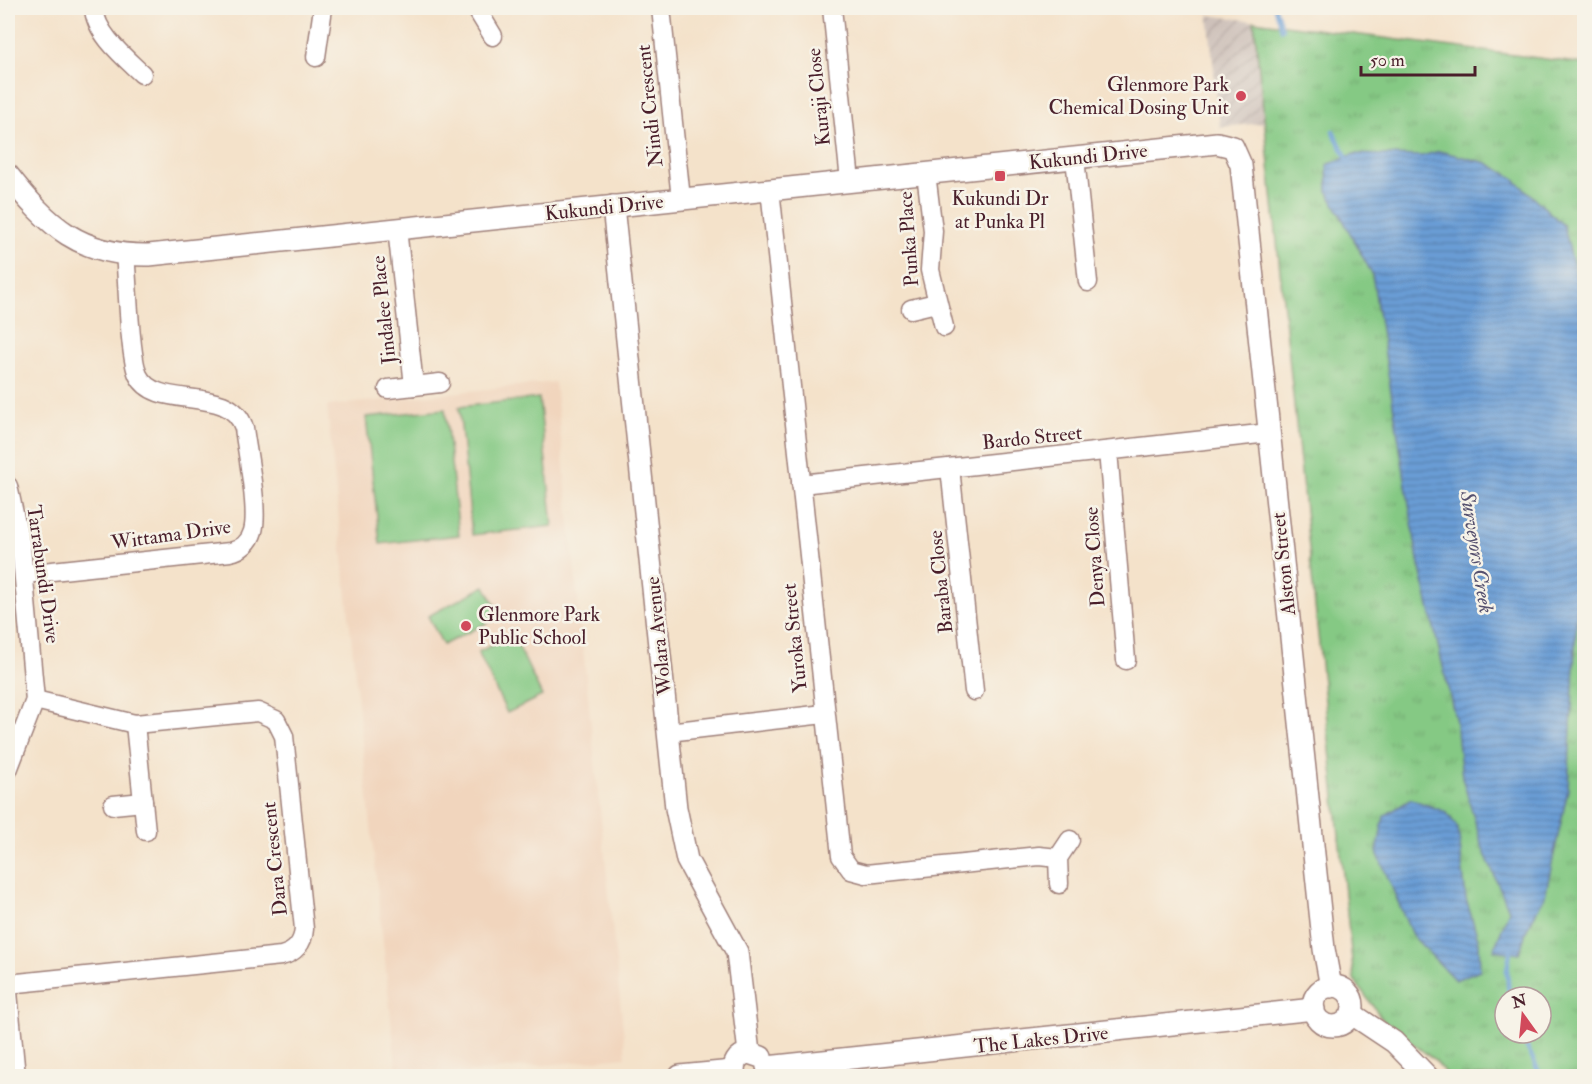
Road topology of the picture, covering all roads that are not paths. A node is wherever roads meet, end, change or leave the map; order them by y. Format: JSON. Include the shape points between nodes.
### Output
{"nodes":[{"id":1,"x":94,"y":8,"type":"edge"},
{"id":2,"x":323,"y":8,"type":"edge"},
{"id":3,"x":476,"y":8,"type":"edge"},
{"id":4,"x":661,"y":8,"type":"edge"},
{"id":5,"x":832,"y":8,"type":"edge"},
{"id":6,"x":493,"y":36,"type":"dead end"},
{"id":7,"x":316,"y":57,"type":"dead end"},
{"id":8,"x":142,"y":74,"type":"dead end"},
{"id":9,"x":1229,"y":145,"type":"joint"},
{"id":10,"x":1075,"y":158,"type":"junction"},
{"id":11,"x":926,"y":173,"type":"junction"},
{"id":12,"x":8,"y":175,"type":"edge"},
{"id":13,"x":850,"y":181,"type":"junction"},
{"id":14,"x":770,"y":189,"type":"junction"},
{"id":15,"x":681,"y":199,"type":"junction"},
{"id":16,"x":613,"y":206,"type":"junction"},
{"id":17,"x":397,"y":228,"type":"junction"},
{"id":18,"x":125,"y":255,"type":"junction"},
{"id":19,"x":1088,"y":282,"type":"dead end"},
{"id":20,"x":936,"y":303,"type":"junction"},
{"id":21,"x":910,"y":309,"type":"dead end"},
{"id":22,"x":944,"y":327,"type":"dead end"},
{"id":23,"x":440,"y":383,"type":"dead end"},
{"id":24,"x":414,"y":386,"type":"junction"},
{"id":25,"x":388,"y":389,"type":"dead end"},
{"id":26,"x":1269,"y":433,"type":"junction"},
{"id":27,"x":1108,"y":451,"type":"junction"},
{"id":28,"x":950,"y":468,"type":"junction"},
{"id":29,"x":801,"y":484,"type":"junction"},
{"id":30,"x":8,"y":486,"type":"edge"},
{"id":31,"x":24,"y":574,"type":"junction"},
{"id":32,"x":1126,"y":660,"type":"dead end"},
{"id":33,"x":974,"y":691,"type":"dead end"},
{"id":34,"x":35,"y":699,"type":"junction"},
{"id":35,"x":824,"y":714,"type":"junction"},
{"id":36,"x":135,"y":724,"type":"junction"},
{"id":37,"x":668,"y":732,"type":"junction"},
{"id":38,"x":8,"y":770,"type":"edge"},
{"id":39,"x":143,"y":802,"type":"junction"},
{"id":40,"x":113,"y":805,"type":"dead end"},
{"id":41,"x":146,"y":831,"type":"dead end"},
{"id":42,"x":1070,"y":840,"type":"dead end"},
{"id":43,"x":1058,"y":858,"type":"junction"},
{"id":44,"x":1059,"y":884,"type":"dead end"},
{"id":45,"x":8,"y":984,"type":"edge"},
{"id":46,"x":1331,"y":987,"type":"junction"},
{"id":47,"x":8,"y":992,"type":"edge"},
{"id":48,"x":1314,"y":1009,"type":"junction"},
{"id":49,"x":1352,"y":1014,"type":"junction"},
{"id":50,"x":749,"y":1053,"type":"junction"},
{"id":51,"x":766,"y":1072,"type":"edge"},
{"id":52,"x":734,"y":1074,"type":"edge"},
{"id":53,"x":16,"y":1077,"type":"edge"},
{"id":54,"x":680,"y":1077,"type":"edge"},
{"id":55,"x":1427,"y":1077,"type":"edge"}],
"edges":[{"from":1,"to":8,"type":"street","via":[[99,25],[121,55]]},
{"from":2,"to":7,"type":"street"},
{"from":3,"to":6,"type":"street"},
{"from":4,"to":15,"type":"street","name":"Nindi Crescent"},
{"from":5,"to":13,"type":"street","name":"Kuraji Close"},
{"from":9,"to":10,"type":"street","name":"Kukundi Drive","via":[[1216,143]]},
{"from":9,"to":26,"type":"street","name":"Alston Street","via":[[1237,150],[1241,165]]},
{"from":10,"to":11,"type":"street","name":"Kukundi Drive"},
{"from":10,"to":19,"type":"street"},
{"from":11,"to":13,"type":"street","name":"Kukundi Drive"},
{"from":11,"to":20,"type":"street","name":"Punka Place","via":[[933,231],[930,270]]},
{"from":12,"to":18,"type":"street","name":"Kukundi Drive","via":[[37,212],[63,234],[96,249]]},
{"from":13,"to":14,"type":"street","name":"Kukundi Drive"},
{"from":14,"to":15,"type":"street","name":"Kukundi Drive"},
{"from":14,"to":29,"type":"street","name":"Yuroka Street"},
{"from":15,"to":16,"type":"street","name":"Kukundi Drive"},
{"from":16,"to":17,"type":"street","name":"Kukundi Drive"},
{"from":16,"to":37,"type":"street","name":"Wolara Avenue"},
{"from":17,"to":18,"type":"street","name":"Kukundi Drive","via":[[176,253]]},
{"from":17,"to":24,"type":"street","name":"Jindalee Place"},
{"from":18,"to":31,"type":"street","name":"Wittama Drive","via":[[137,374],[152,390],[223,405],[239,416],[244,428],[253,508],[252,535],[244,545],[230,552]]},
{"from":20,"to":21,"type":"street","name":"Punka Place"},
{"from":20,"to":22,"type":"street","name":"Punka Place"},
{"from":23,"to":24,"type":"street","name":"Jindalee Place"},
{"from":24,"to":25,"type":"street","name":"Jindalee Place"},
{"from":26,"to":27,"type":"street","name":"Bardo Street"},
{"from":26,"to":46,"type":"street","name":"Alston Street"},
{"from":27,"to":28,"type":"street","name":"Bardo Street"},
{"from":27,"to":32,"type":"street","name":"Denya Close"},
{"from":28,"to":29,"type":"street","name":"Bardo Street"},
{"from":28,"to":33,"type":"street","name":"Baraba Close"},
{"from":29,"to":35,"type":"street","name":"Yuroka Street"},
{"from":30,"to":31,"type":"street","name":"Tarrabundi Drive"},
{"from":31,"to":34,"type":"street","name":"Tarrabundi Drive"},
{"from":34,"to":36,"type":"street","name":"Dara Crescent"},
{"from":34,"to":38,"type":"street","name":"Tarrabundi Drive"},
{"from":35,"to":37,"type":"street"},
{"from":35,"to":43,"type":"street","name":"Yuroka Street","via":[[839,850],[852,870],[866,874],[1039,856]]},
{"from":36,"to":39,"type":"street"},
{"from":36,"to":45,"type":"street","name":"Dara Crescent","via":[[258,712],[271,716],[280,725],[304,928],[302,941],[291,953],[281,956]]},
{"from":37,"to":50,"type":"street","name":"Wolara Avenue","via":[[683,849],[737,952]]},
{"from":39,"to":40,"type":"street"},
{"from":39,"to":41,"type":"street"},
{"from":42,"to":43,"type":"street"},
{"from":43,"to":44,"type":"street"},
{"from":46,"to":48,"type":"street","via":[[1316,997]]},
{"from":46,"to":49,"type":"street","via":[[1342,988],[1351,997]]},
{"from":47,"to":53,"type":"street"},
{"from":48,"to":49,"type":"street","via":[[1319,1020],[1331,1026],[1343,1023]]},
{"from":48,"to":51,"type":"street","name":"The Lakes Drive"},
{"from":49,"to":55,"type":"street","via":[[1394,1042]]},
{"from":50,"to":51,"type":"street","via":[[763,1058]]},
{"from":50,"to":52,"type":"street","via":[[739,1057]]},
{"from":52,"to":54,"type":"street"}]}
